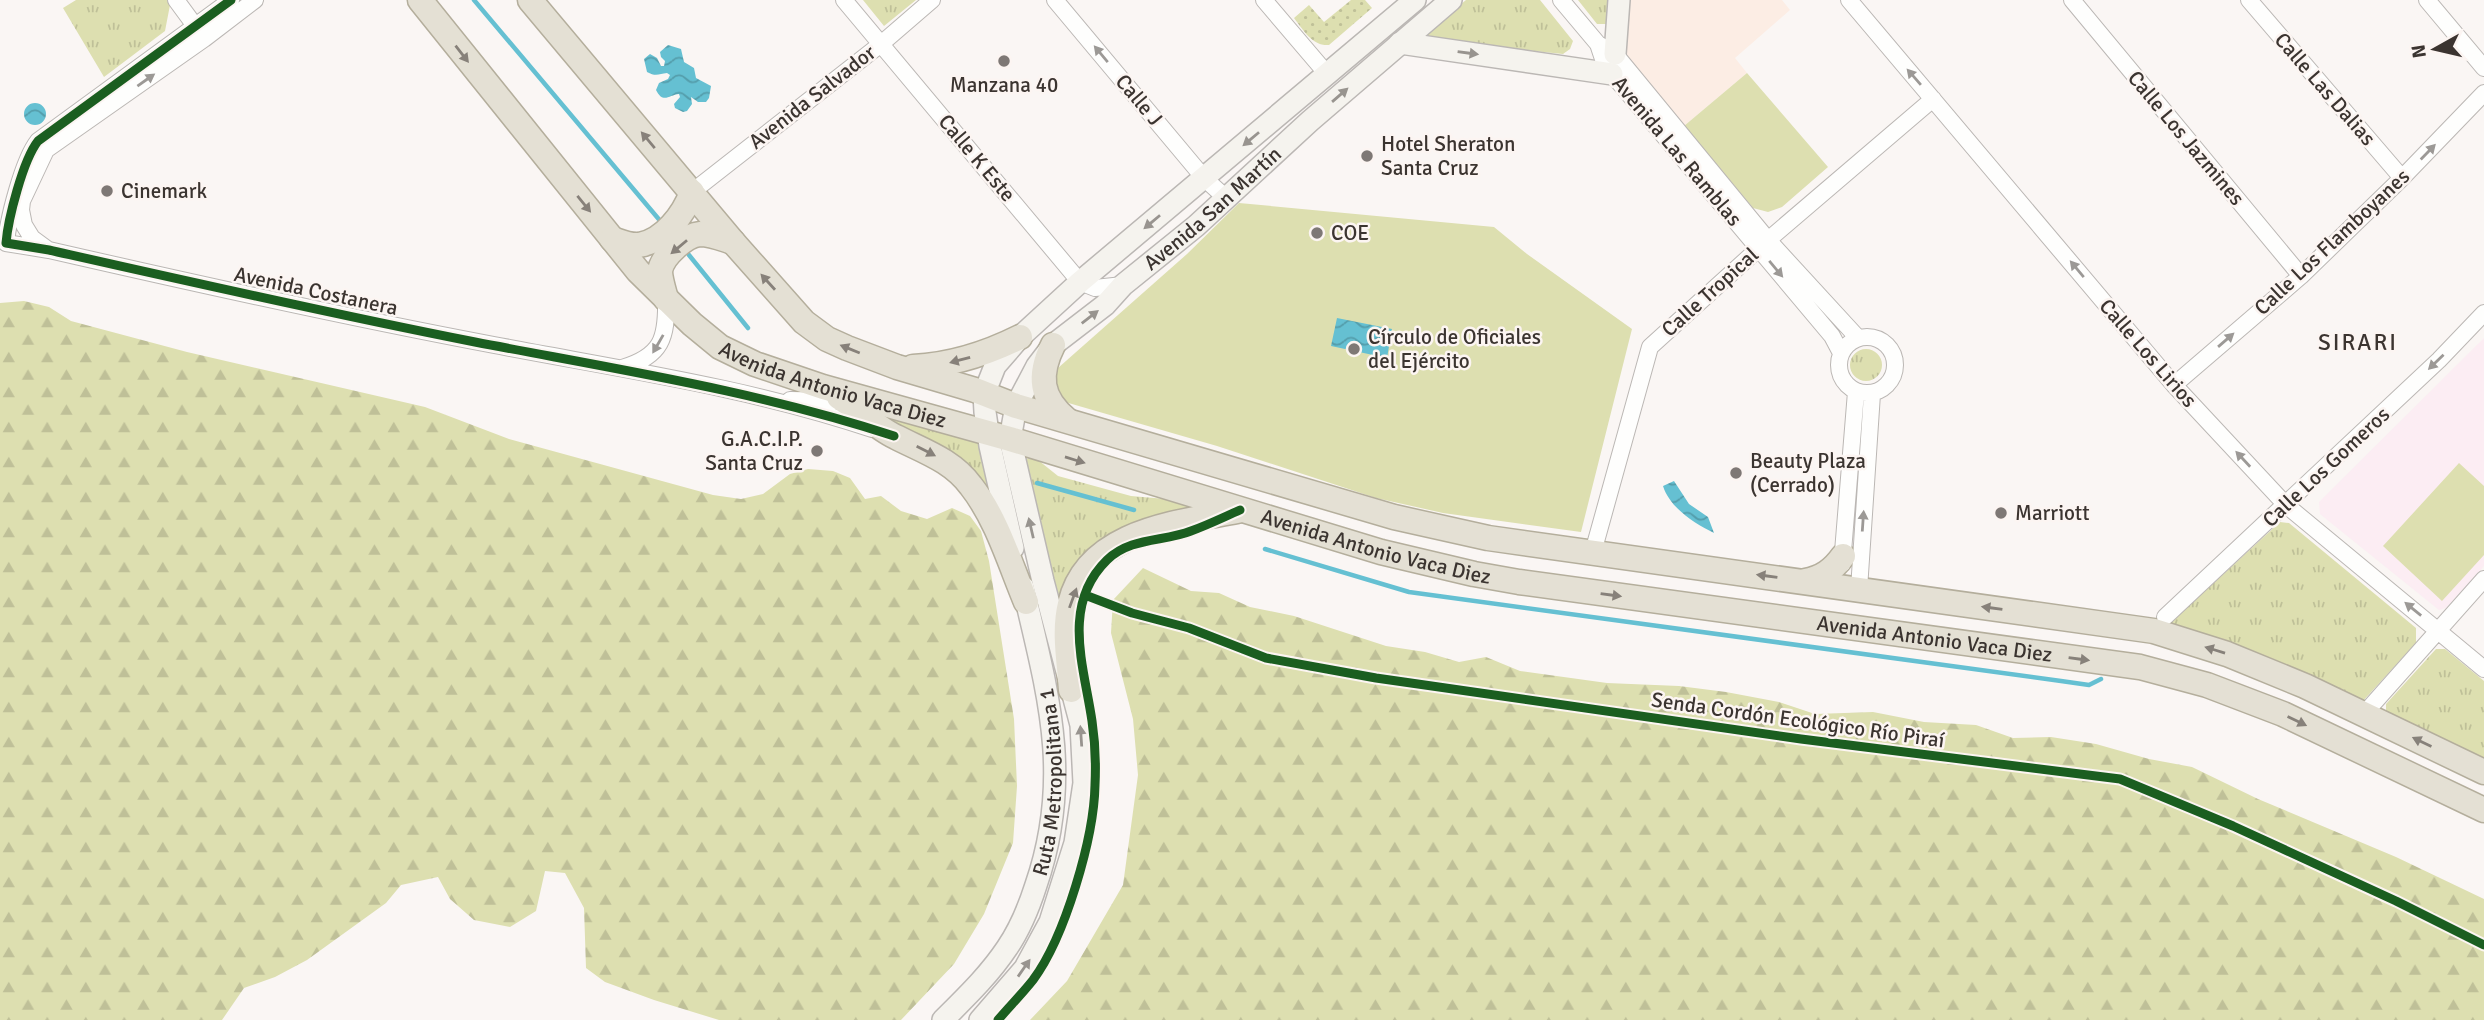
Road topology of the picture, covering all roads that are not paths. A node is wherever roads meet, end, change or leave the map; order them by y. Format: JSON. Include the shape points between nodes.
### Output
{"nodes":[{"id":1,"x":176,"y":0,"type":"edge"},
{"id":2,"x":232,"y":0,"type":"edge"},
{"id":3,"x":255,"y":0,"type":"edge"},
{"id":4,"x":420,"y":0,"type":"edge"},
{"id":5,"x":530,"y":0,"type":"edge"},
{"id":6,"x":844,"y":0,"type":"edge"},
{"id":7,"x":932,"y":0,"type":"edge"},
{"id":8,"x":1055,"y":0,"type":"edge"},
{"id":9,"x":1264,"y":0,"type":"edge"},
{"id":10,"x":1451,"y":0,"type":"edge"},
{"id":11,"x":1561,"y":0,"type":"edge"},
{"id":12,"x":1619,"y":0,"type":"edge"},
{"id":13,"x":1849,"y":0,"type":"edge"},
{"id":14,"x":2072,"y":0,"type":"edge"},
{"id":15,"x":2249,"y":0,"type":"edge"},
{"id":16,"x":2427,"y":0,"type":"edge"},
{"id":17,"x":1415,"y":1,"type":"edge"},
{"id":18,"x":1427,"y":19,"type":"junction"},
{"id":19,"x":200,"y":33,"type":"junction"},
{"id":20,"x":1400,"y":43,"type":"junction"},
{"id":21,"x":881,"y":44,"type":"junction"},
{"id":22,"x":1608,"y":58,"type":"junction"},
{"id":23,"x":2484,"y":68,"type":"edge"},
{"id":24,"x":1327,"y":74,"type":"junction"},
{"id":25,"x":1933,"y":99,"type":"junction"},
{"id":26,"x":2482,"y":99,"type":"edge"},
{"id":27,"x":1295,"y":103,"type":"junction"},
{"id":28,"x":1310,"y":121,"type":"junction"},
{"id":29,"x":1204,"y":178,"type":"junction"},
{"id":30,"x":2402,"y":178,"type":"junction"},
{"id":31,"x":692,"y":192,"type":"junction"},
{"id":32,"x":1226,"y":198,"type":"junction"},
{"id":33,"x":612,"y":239,"type":"junction"},
{"id":34,"x":733,"y":242,"type":"junction"},
{"id":35,"x":1763,"y":244,"type":"junction"},
{"id":36,"x":49,"y":250,"type":"junction"},
{"id":37,"x":2301,"y":276,"type":"junction"},
{"id":38,"x":1080,"y":282,"type":"junction"},
{"id":39,"x":1123,"y":285,"type":"junction"},
{"id":40,"x":666,"y":299,"type":"junction"},
{"id":41,"x":2484,"y":313,"type":"edge"},
{"id":42,"x":1020,"y":337,"type":"junction"},
{"id":43,"x":1858,"y":338,"type":"junction"},
{"id":44,"x":1053,"y":345,"type":"junction"},
{"id":45,"x":1841,"y":352,"type":"junction"},
{"id":46,"x":897,"y":367,"type":"junction"},
{"id":47,"x":620,"y":369,"type":"junction"},
{"id":48,"x":2174,"y":385,"type":"junction"},
{"id":49,"x":822,"y":387,"type":"junction"},
{"id":50,"x":1864,"y":393,"type":"junction"},
{"id":51,"x":984,"y":394,"type":"junction"},
{"id":52,"x":767,"y":400,"type":"junction"},
{"id":53,"x":845,"y":401,"type":"junction"},
{"id":54,"x":879,"y":402,"type":"junction"},
{"id":55,"x":1016,"y":406,"type":"junction"},
{"id":56,"x":1067,"y":420,"type":"junction"},
{"id":57,"x":894,"y":436,"type":"junction"},
{"id":58,"x":999,"y":436,"type":"junction"},
{"id":59,"x":2286,"y":505,"type":"junction"},
{"id":60,"x":1240,"y":510,"type":"junction"},
{"id":61,"x":1593,"y":552,"type":"junction"},
{"id":62,"x":1843,"y":556,"type":"junction"},
{"id":63,"x":2484,"y":579,"type":"edge"},
{"id":64,"x":1805,"y":581,"type":"junction"},
{"id":65,"x":1519,"y":582,"type":"junction"},
{"id":66,"x":1849,"y":588,"type":"junction"},
{"id":67,"x":1026,"y":602,"type":"junction"},
{"id":68,"x":2165,"y":617,"type":"dead end"},
{"id":69,"x":2438,"y":630,"type":"junction"},
{"id":70,"x":2484,"y":669,"type":"edge"},
{"id":71,"x":1071,"y":690,"type":"junction"},
{"id":72,"x":2364,"y":715,"type":"junction"},
{"id":73,"x":2484,"y":772,"type":"edge"},
{"id":74,"x":2484,"y":810,"type":"edge"},
{"id":75,"x":943,"y":1020,"type":"edge"},
{"id":76,"x":980,"y":1020,"type":"edge"}],
"edges":[{"from":1,"to":19,"type":"street"},
{"from":2,"to":19,"type":"street"},
{"from":3,"to":19,"type":"street"},
{"from":4,"to":33,"type":"highway","name":"Avenida Antonio Vaca Diez","one_way":true},
{"from":31,"to":5,"type":"highway","name":"Avenida Antonio Vaca Diez","one_way":true},
{"from":6,"to":21,"type":"street","name":"Calle K Este"},
{"from":7,"to":21,"type":"street","name":"Avenida Salvador"},
{"from":29,"to":8,"type":"street","name":"Calle J","one_way":true},
{"from":9,"to":24,"type":"street"},
{"from":10,"to":18,"type":"main road","name":"Avenida San Martín"},
{"from":11,"to":22,"type":"street","name":"Avenida Las Ramblas"},
{"from":12,"to":22,"type":"main road"},
{"from":25,"to":13,"type":"street","name":"Calle Los Lirios","one_way":true},
{"from":14,"to":37,"type":"street","name":"Calle Los Jazmines"},
{"from":15,"to":30,"type":"street","name":"Calle Las Dalias"},
{"from":16,"to":23,"type":"street"},
{"from":17,"to":18,"type":"main road"},
{"from":17,"to":24,"type":"main road","name":"Avenida San Martín"},
{"from":18,"to":20,"type":"main road","name":"Avenida San Martín"},
{"from":36,"to":19,"type":"street","one_way":true,"via":[[32,238],[21,211],[46,150]]},
{"from":19,"to":36,"type":"street","name":"Avenida Costanera","via":[[38,141],[30,153],[6,243]]},
{"from":20,"to":22,"type":"main road","one_way":true},
{"from":28,"to":20,"type":"main road","name":"Avenida San Martín","one_way":true},
{"from":21,"to":31,"type":"street","name":"Avenida Salvador"},
{"from":21,"to":38,"type":"street","name":"Calle K Este"},
{"from":22,"to":35,"type":"street","name":"Avenida Las Ramblas"},
{"from":24,"to":27,"type":"main road","name":"Avenida San Martín"},
{"from":25,"to":35,"type":"street","name":"Calle Tropical"},
{"from":48,"to":25,"type":"street","name":"Calle Los Lirios","one_way":true},
{"from":30,"to":26,"type":"street","name":"Calle Los Flamboyanes","one_way":true},
{"from":27,"to":28,"type":"main road"},
{"from":27,"to":29,"type":"main road","name":"Avenida San Martín","one_way":true},
{"from":28,"to":32,"type":"main road","name":"Avenida San Martín"},
{"from":29,"to":32,"type":"street","name":"Calle J"},
{"from":29,"to":38,"type":"main road","name":"Avenida San Martín","one_way":true},
{"from":30,"to":37,"type":"street","name":"Calle Los Flamboyanes"},
{"from":31,"to":33,"type":"highway","via":[[676,221],[652,241],[638,245]]},
{"from":31,"to":34,"type":"highway","name":"Avenida Antonio Vaca Diez"},
{"from":32,"to":39,"type":"main road","name":"Avenida San Martín"},
{"from":33,"to":40,"type":"highway","name":"Avenida Antonio Vaca Diez"},
{"from":34,"to":40,"type":"highway","one_way":true,"via":[[692,235],[674,250],[660,271]]},
{"from":46,"to":34,"type":"highway","name":"Avenida Antonio Vaca Diez","one_way":true,"via":[[827,339],[812,328]]},
{"from":35,"to":43,"type":"street","name":"Avenida Las Ramblas"},
{"from":35,"to":45,"type":"street","name":"Avenida Las Ramblas","one_way":true},
{"from":35,"to":61,"type":"street","name":"Calle Tropical","via":[[1650,347]]},
{"from":36,"to":47,"type":"street","name":"Avenida Costanera","via":[[337,315]]},
{"from":48,"to":37,"type":"street","name":"Calle Los Flamboyanes","one_way":true},
{"from":38,"to":39,"type":"street","via":[[1095,288]]},
{"from":38,"to":42,"type":"main road","name":"Avenida San Martín"},
{"from":44,"to":39,"type":"main road","name":"Avenida San Martín","one_way":true},
{"from":40,"to":47,"type":"street","one_way":true,"via":[[667,322],[661,344],[644,360]]},
{"from":40,"to":49,"type":"highway","name":"Avenida Antonio Vaca Diez","via":[[720,347]]},
{"from":41,"to":59,"type":"street","name":"Calle Los Gomeros","one_way":true},
{"from":42,"to":46,"type":"highway","one_way":true,"via":[[958,361]]},
{"from":42,"to":51,"type":"main road","name":"Avenida San Martín","via":[[995,366]]},
{"from":43,"to":45,"type":"street"},
{"from":43,"to":50,"type":"street","via":[[1881,340],[1895,359],[1891,381],[1883,390]]},
{"from":44,"to":55,"type":"main road","name":"Avenida San Martín"},
{"from":44,"to":56,"type":"highway","via":[[1043,380],[1054,409]]},
{"from":45,"to":50,"type":"street","via":[[1840,376],[1847,386]]},
{"from":46,"to":51,"type":"highway","name":"Avenida Antonio Vaca Diez"},
{"from":47,"to":52,"type":"street","name":"Avenida Costanera"},
{"from":59,"to":48,"type":"street","name":"Calle Los Lirios","one_way":true},
{"from":49,"to":53,"type":"highway"},
{"from":49,"to":54,"type":"highway","name":"Avenida Antonio Vaca Diez"},
{"from":50,"to":62,"type":"street"},
{"from":66,"to":50,"type":"street","one_way":true},
{"from":51,"to":55,"type":"highway","name":"Avenida Antonio Vaca Diez"},
{"from":51,"to":58,"type":"main road"},
{"from":52,"to":53,"type":"street"},
{"from":52,"to":57,"type":"street"},
{"from":53,"to":54,"type":"street"},
{"from":53,"to":57,"type":"highway"},
{"from":54,"to":58,"type":"highway","name":"Avenida Antonio Vaca Diez"},
{"from":55,"to":56,"type":"highway","name":"Avenida Antonio Vaca Diez"},
{"from":55,"to":58,"type":"main road","name":"Avenida San Martín"},
{"from":56,"to":61,"type":"highway","name":"Avenida Antonio Vaca Diez","via":[[1394,517],[1488,538]]},
{"from":57,"to":67,"type":"highway","one_way":true,"via":[[956,469],[971,486],[997,531]]},
{"from":58,"to":60,"type":"highway","name":"Avenida Antonio Vaca Diez","one_way":true},
{"from":58,"to":67,"type":"main road","name":"Ruta Metropolitana 1"},
{"from":71,"to":58,"type":"main road","name":"Ruta Metropolitana 1","one_way":true},
{"from":59,"to":68,"type":"street","name":"Calle Los Gomeros"},
{"from":69,"to":59,"type":"street","name":"Calle Los Lirios","one_way":true},
{"from":60,"to":65,"type":"highway","name":"Avenida Antonio Vaca Diez","via":[[1423,563]]},
{"from":71,"to":60,"type":"highway","one_way":true,"via":[[1070,603],[1099,554],[1134,535]]},
{"from":64,"to":61,"type":"highway","name":"Avenida Antonio Vaca Diez","one_way":true},
{"from":61,"to":65,"type":"highway","via":[[1584,580],[1575,584]]},
{"from":62,"to":64,"type":"highway","via":[[1823,576]]},
{"from":62,"to":66,"type":"street"},
{"from":63,"to":69,"type":"street"},
{"from":64,"to":66,"type":"highway","name":"Avenida Antonio Vaca Diez"},
{"from":65,"to":74,"type":"highway","name":"Avenida Antonio Vaca Diez","one_way":true,"via":[[2140,667],[2207,685],[2283,714]]},
{"from":72,"to":66,"type":"highway","name":"Avenida Antonio Vaca Diez","one_way":true,"via":[[2227,654],[2154,631]]},
{"from":67,"to":75,"type":"main road","name":"Ruta Metropolitana 1","via":[[1055,741],[1056,794],[1048,851],[1028,910],[1009,947]]},
{"from":69,"to":70,"type":"street","name":"Calle Los Lirios"},
{"from":69,"to":72,"type":"street"},
{"from":76,"to":71,"type":"main road","name":"Ruta Metropolitana 1","one_way":true,"via":[[1025,968],[1051,922],[1075,843],[1084,783],[1081,725]]},
{"from":73,"to":72,"type":"highway","name":"Avenida Antonio Vaca Diez","one_way":true}]}
